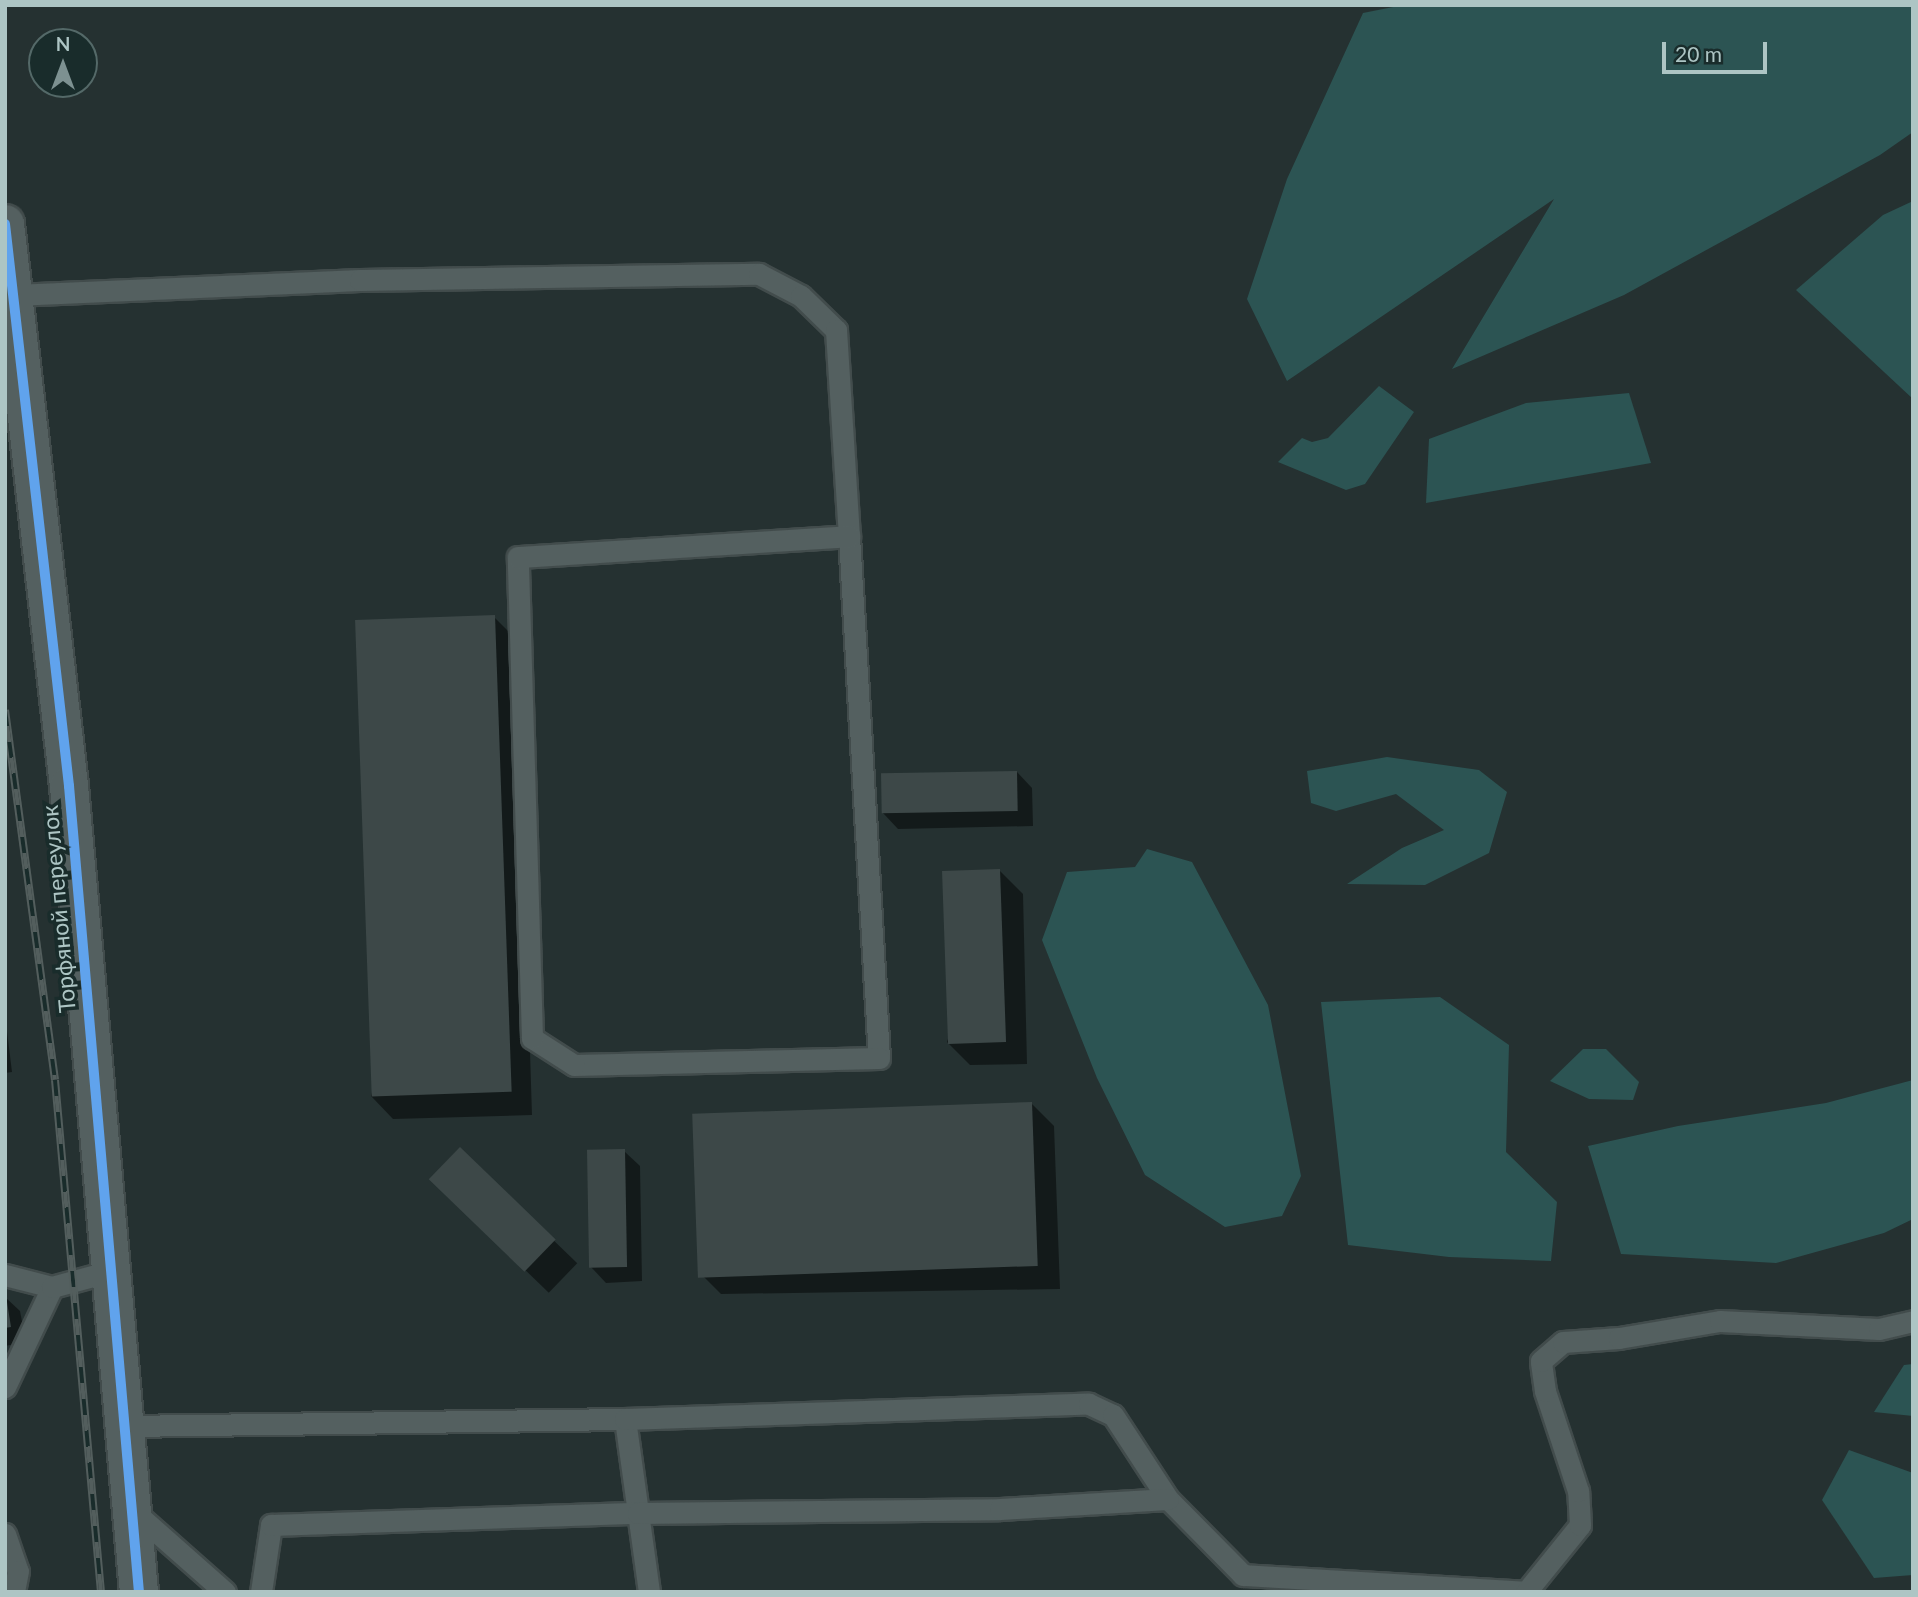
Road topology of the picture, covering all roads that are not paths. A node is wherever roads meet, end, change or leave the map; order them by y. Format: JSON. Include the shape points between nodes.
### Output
{"nodes":[{"id":1,"x":5,"y":224,"type":"edge"},
{"id":2,"x":14,"y":295,"type":"junction"},
{"id":3,"x":849,"y":536,"type":"junction"},
{"id":4,"x":111,"y":1272,"type":"junction"},
{"id":5,"x":5,"y":1275,"type":"edge"},
{"id":6,"x":52,"y":1287,"type":"junction"},
{"id":7,"x":1913,"y":1321,"type":"edge"},
{"id":8,"x":5,"y":1387,"type":"edge"},
{"id":9,"x":625,"y":1419,"type":"junction"},
{"id":10,"x":124,"y":1426,"type":"junction"},
{"id":11,"x":1168,"y":1499,"type":"junction"},
{"id":12,"x":132,"y":1510,"type":"junction"},
{"id":13,"x":638,"y":1513,"type":"junction"},
{"id":14,"x":5,"y":1534,"type":"edge"},
{"id":15,"x":1248,"y":1583,"type":"edge"},
{"id":16,"x":14,"y":1592,"type":"edge"},
{"id":17,"x":139,"y":1592,"type":"edge"},
{"id":18,"x":225,"y":1592,"type":"edge"},
{"id":19,"x":261,"y":1592,"type":"edge"},
{"id":20,"x":649,"y":1592,"type":"edge"},
{"id":21,"x":1528,"y":1592,"type":"edge"}],
"edges":[{"from":1,"to":2,"type":"street","name":"Торфяной переулок"},
{"from":2,"to":3,"type":"lane","via":[[360,280],[759,274],[801,296],[835,330]]},
{"from":2,"to":4,"type":"street","name":"Торфяной переулок","via":[[69,786]]},
{"from":3,"to":3,"type":"lane","via":[[879,1058],[574,1065],[531,1038],[518,557]]},
{"from":4,"to":6,"type":"lane"},
{"from":4,"to":10,"type":"street","name":"Торфяной переулок"},
{"from":5,"to":6,"type":"lane"},
{"from":6,"to":8,"type":"lane"},
{"from":7,"to":21,"type":"lane","via":[[1880,1329],[1720,1321],[1563,1342],[1541,1361],[1545,1391],[1578,1491],[1580,1525]]},
{"from":9,"to":10,"type":"lane"},
{"from":9,"to":11,"type":"lane","via":[[1088,1404],[1113,1415]]},
{"from":9,"to":13,"type":"lane"},
{"from":10,"to":12,"type":"street","name":"Торфяной переулок"},
{"from":11,"to":13,"type":"lane","via":[[1000,1509]]},
{"from":11,"to":15,"type":"lane"},
{"from":12,"to":17,"type":"street","name":"Торфяной переулок"},
{"from":12,"to":18,"type":"lane"},
{"from":13,"to":19,"type":"lane","via":[[271,1525]]},
{"from":13,"to":20,"type":"lane"},
{"from":14,"to":16,"type":"lane","via":[[18,1571]]},
{"from":15,"to":21,"type":"lane"}]}
